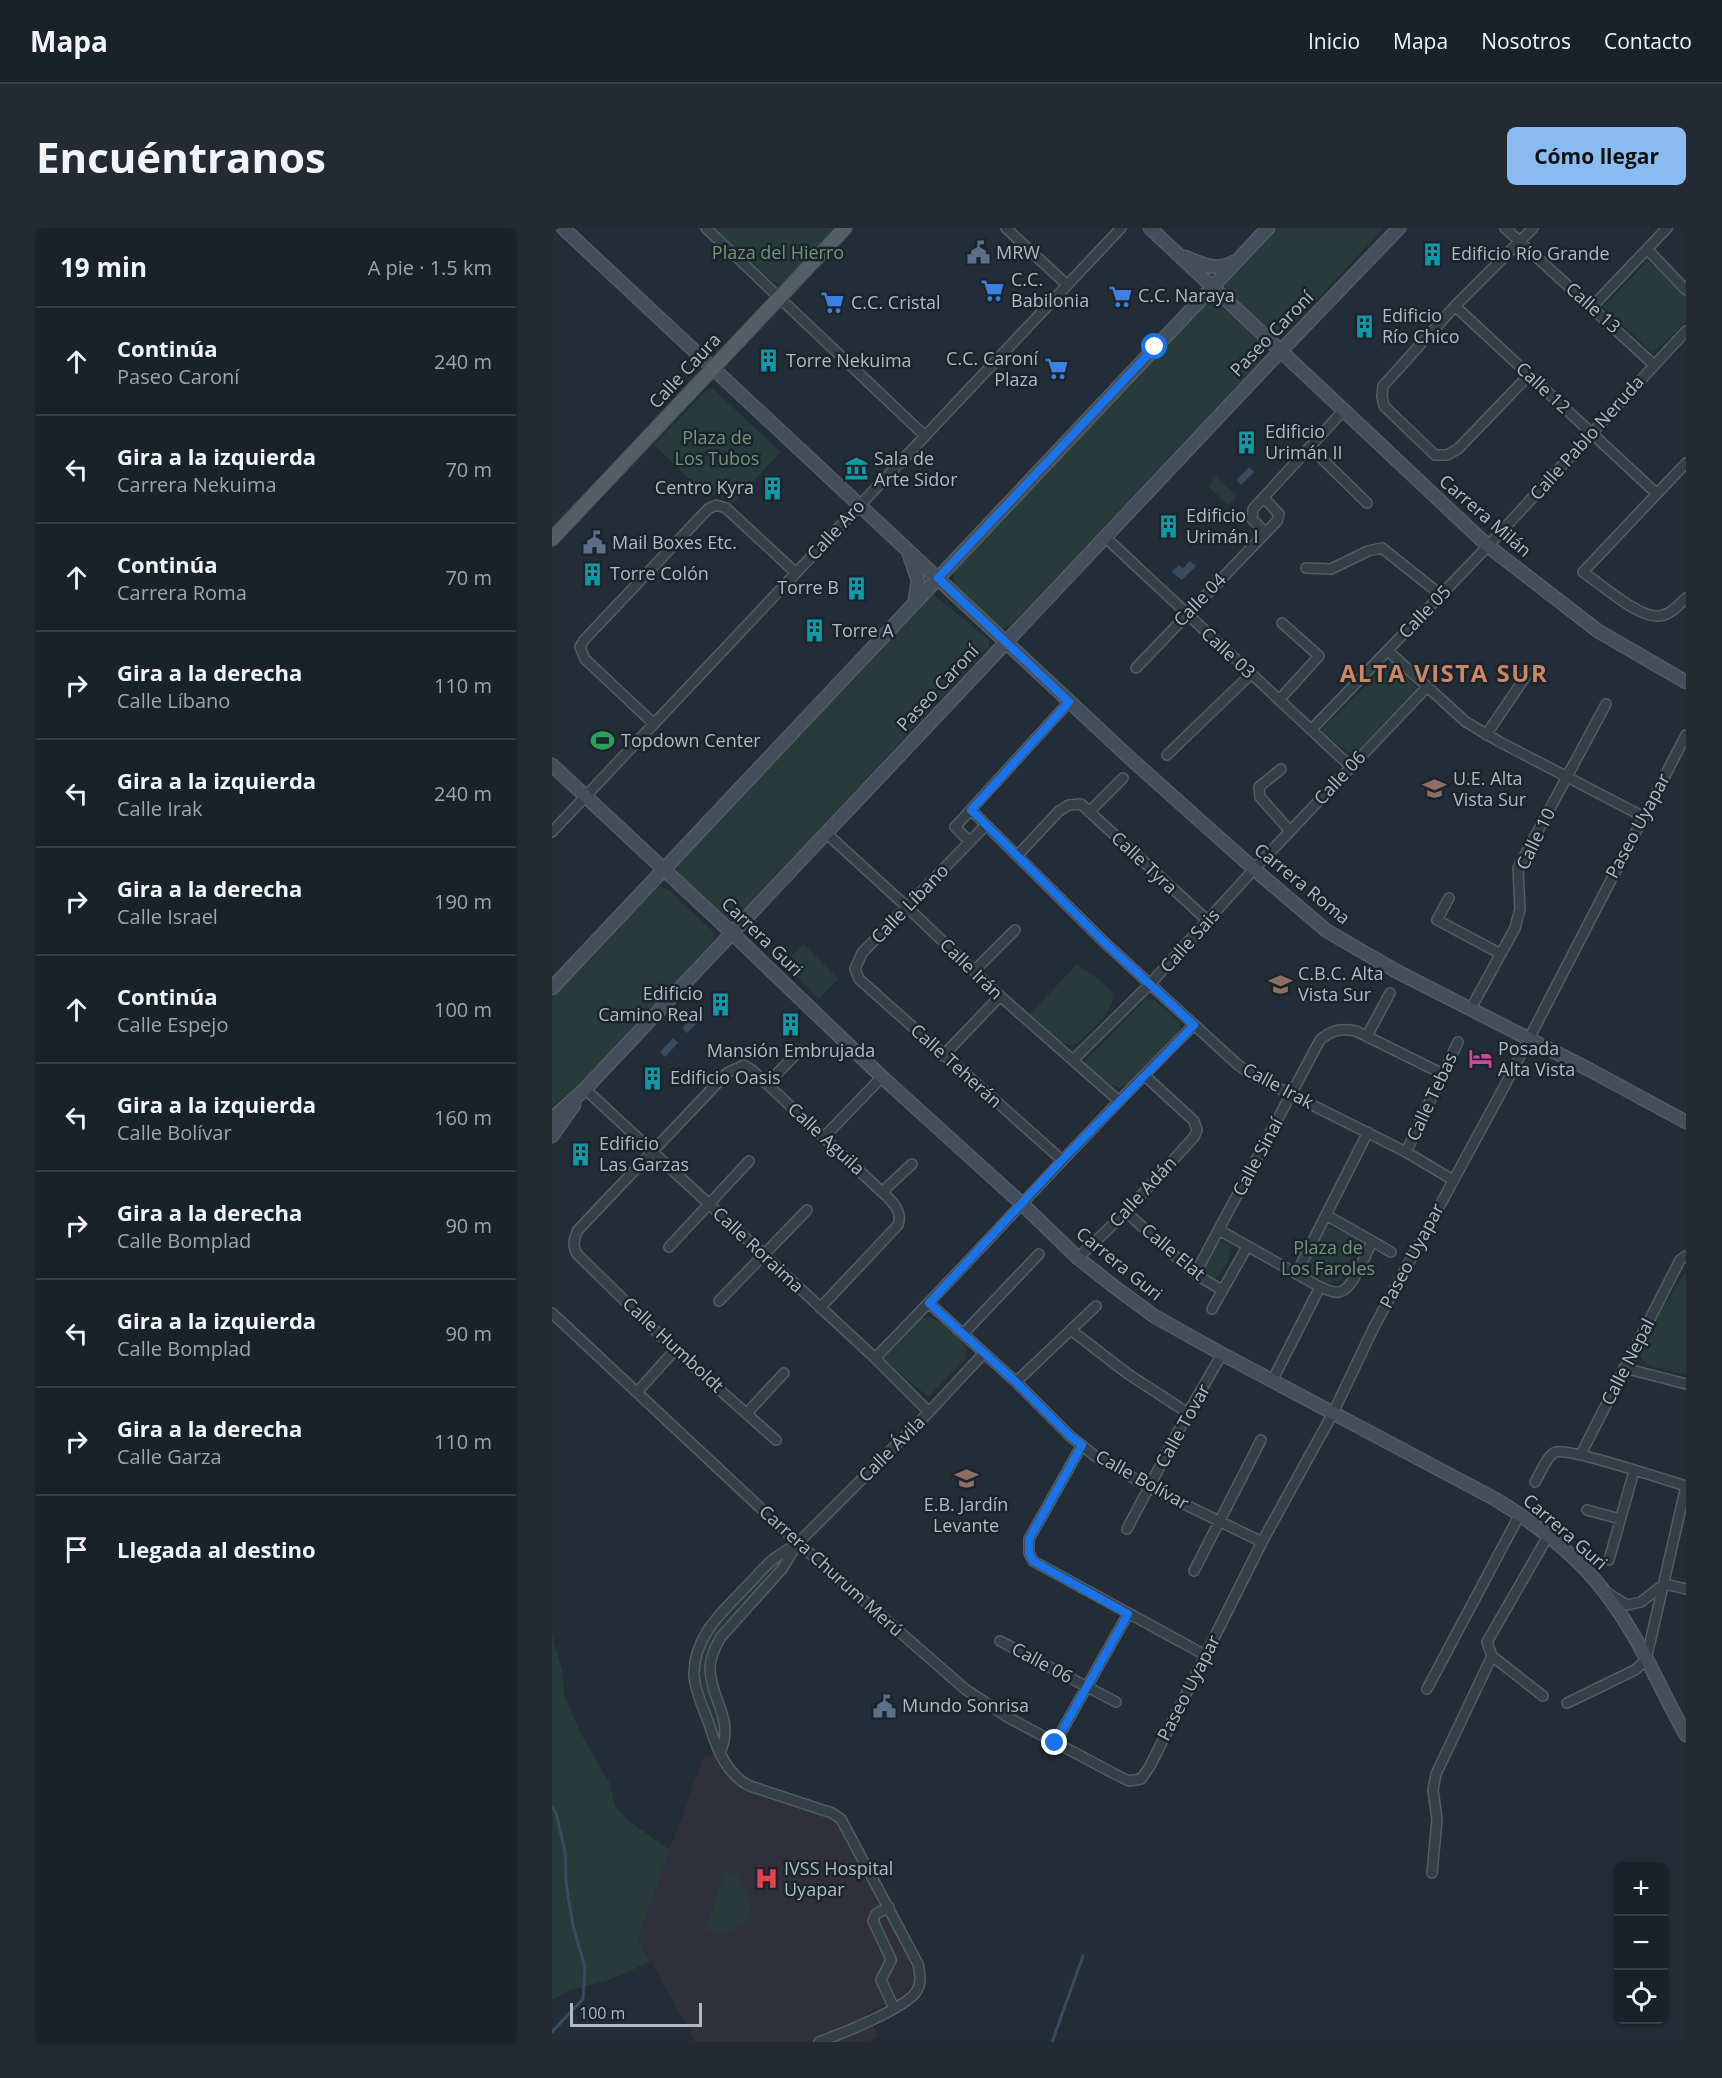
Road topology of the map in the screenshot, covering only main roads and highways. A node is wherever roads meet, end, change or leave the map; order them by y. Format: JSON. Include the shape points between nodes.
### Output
{"nodes":[{"id":1,"x":844,"y":228,"type":"edge"},
{"id":2,"x":552,"y":539,"type":"edge"}],
"edges":[{"from":1,"to":2,"type":"main road","name":"Calle Caura"}]}
